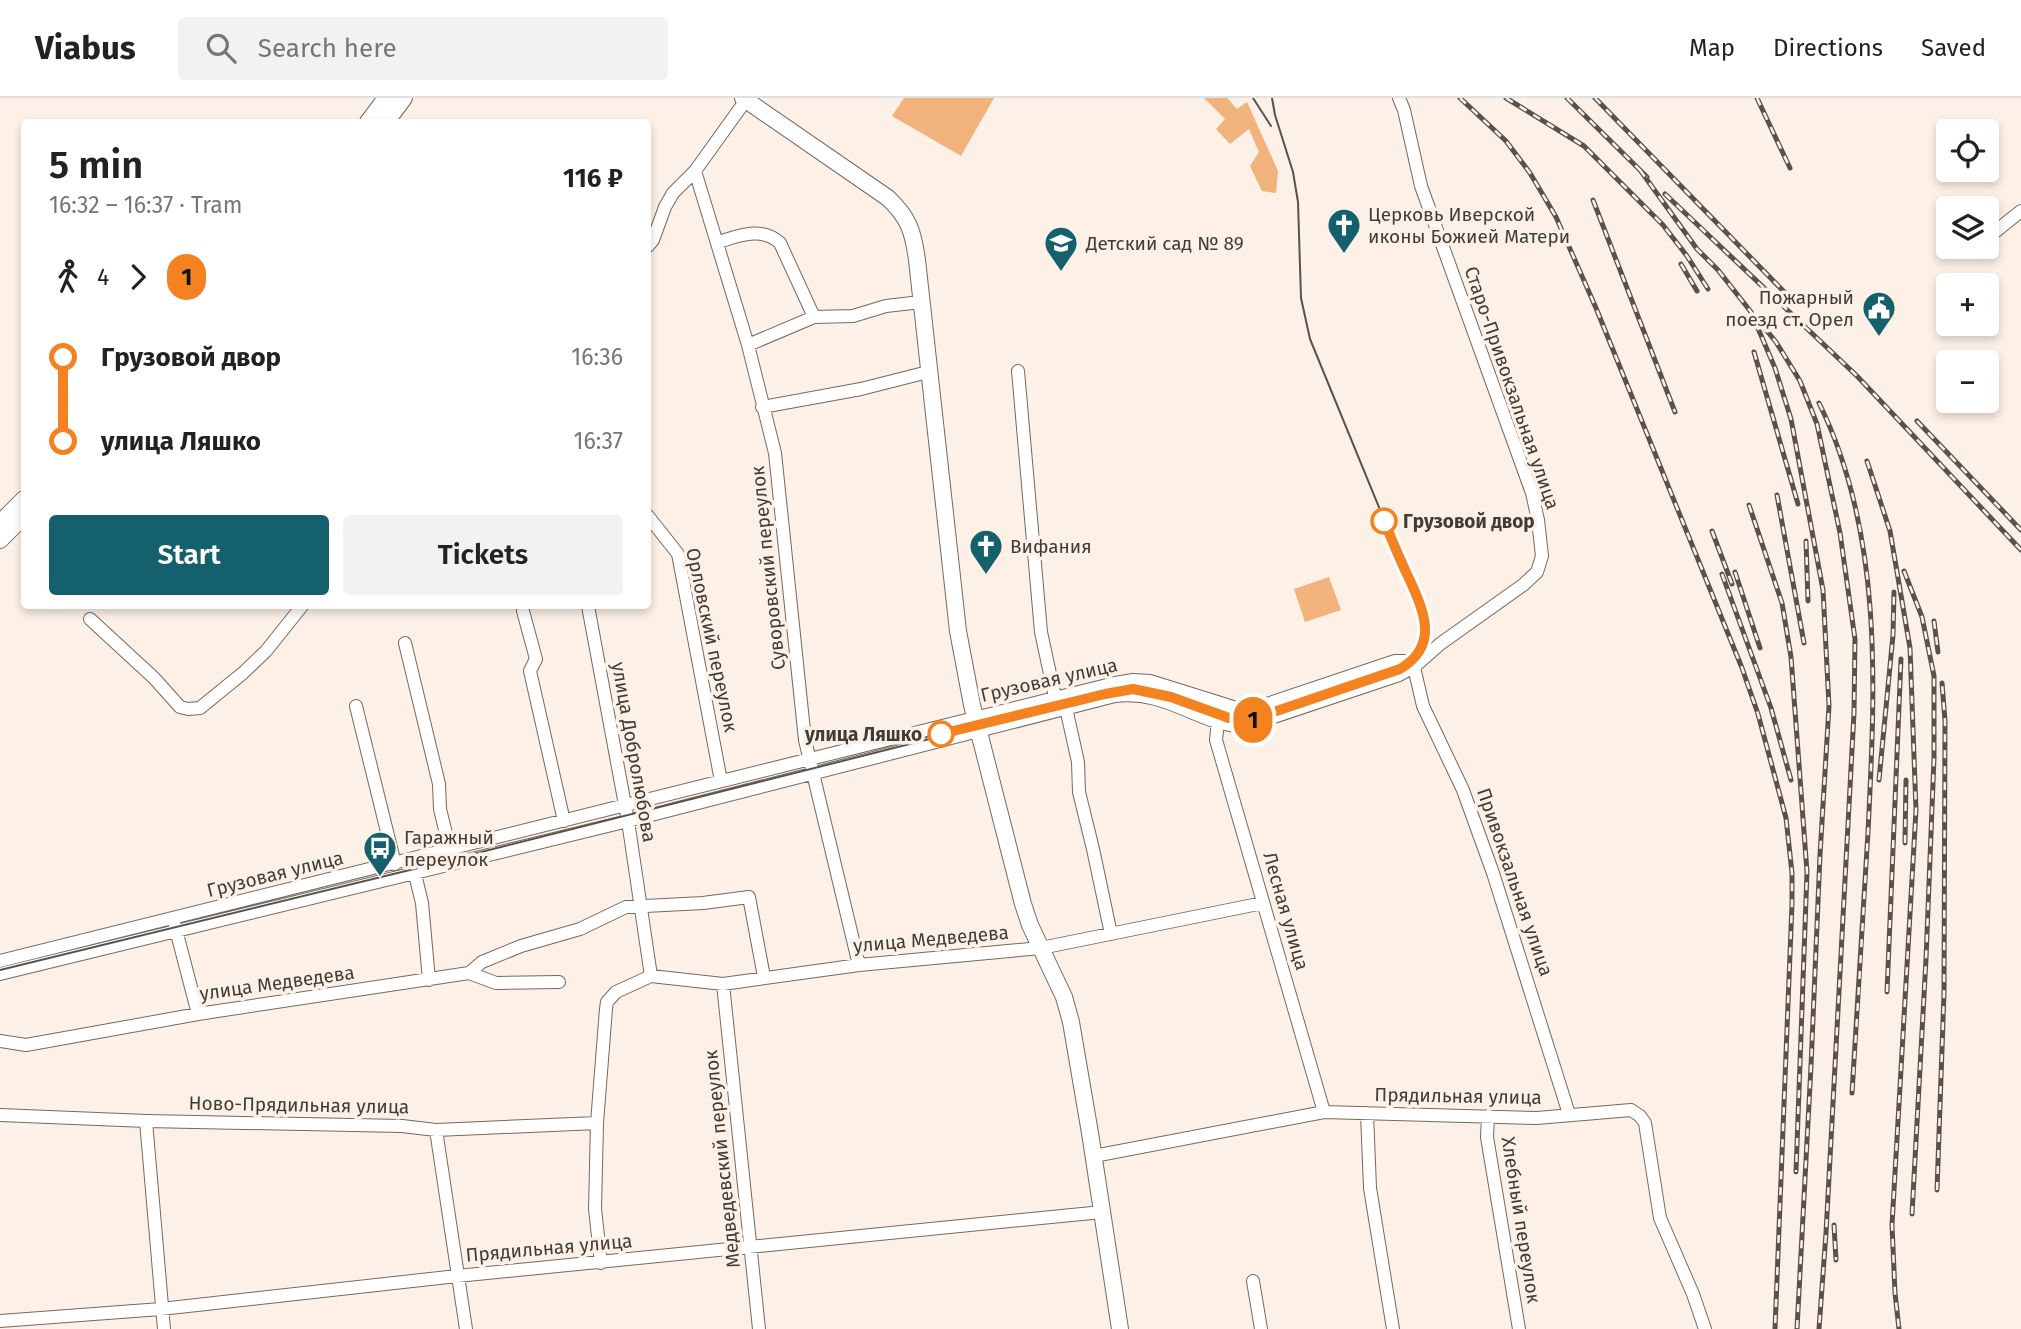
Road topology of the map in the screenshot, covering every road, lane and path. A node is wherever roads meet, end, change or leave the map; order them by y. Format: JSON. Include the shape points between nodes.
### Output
{"nodes":[{"id":1,"x":386,"y":98,"type":"edge"},
{"id":2,"x":404,"y":98,"type":"edge"},
{"id":3,"x":1399,"y":98,"type":"edge"},
{"id":4,"x":744,"y":99,"type":"edge"},
{"id":5,"x":370,"y":119,"type":"edge"},
{"id":6,"x":388,"y":119,"type":"edge"},
{"id":7,"x":695,"y":171,"type":"junction"},
{"id":8,"x":2021,"y":211,"type":"edge"},
{"id":9,"x":1999,"y":229,"type":"edge"},
{"id":10,"x":651,"y":242,"type":"edge"},
{"id":11,"x":718,"y":242,"type":"junction"},
{"id":12,"x":921,"y":302,"type":"junction"},
{"id":13,"x":814,"y":317,"type":"junction"},
{"id":14,"x":748,"y":345,"type":"junction"},
{"id":15,"x":1018,"y":371,"type":"dead end"},
{"id":16,"x":928,"y":372,"type":"junction"},
{"id":17,"x":762,"y":407,"type":"junction"},
{"id":18,"x":21,"y":502,"type":"edge"},
{"id":19,"x":21,"y":519,"type":"edge"},
{"id":20,"x":651,"y":520,"type":"edge"},
{"id":21,"x":0,"y":523,"type":"edge"},
{"id":22,"x":0,"y":540,"type":"edge"},
{"id":23,"x":300,"y":609,"type":"edge"},
{"id":24,"x":589,"y":609,"type":"edge"},
{"id":25,"x":523,"y":611,"type":"dead end"},
{"id":26,"x":90,"y":619,"type":"dead end"},
{"id":27,"x":405,"y":643,"type":"dead end"},
{"id":28,"x":1414,"y":667,"type":"junction"},
{"id":29,"x":1055,"y":697,"type":"junction"},
{"id":30,"x":356,"y":706,"type":"dead end"},
{"id":31,"x":1066,"y":708,"type":"junction"},
{"id":32,"x":1218,"y":721,"type":"junction"},
{"id":33,"x":977,"y":723,"type":"junction"},
{"id":34,"x":809,"y":759,"type":"junction"},
{"id":35,"x":812,"y":774,"type":"junction"},
{"id":36,"x":721,"y":781,"type":"junction"},
{"id":37,"x":626,"y":806,"type":"junction"},
{"id":38,"x":564,"y":821,"type":"junction"},
{"id":39,"x":628,"y":821,"type":"junction"},
{"id":40,"x":450,"y":850,"type":"junction"},
{"id":41,"x":411,"y":860,"type":"junction"},
{"id":42,"x":395,"y":864,"type":"junction"},
{"id":43,"x":415,"y":874,"type":"junction"},
{"id":44,"x":1263,"y":903,"type":"junction"},
{"id":45,"x":639,"y":905,"type":"junction"},
{"id":46,"x":173,"y":919,"type":"junction"},
{"id":47,"x":176,"y":932,"type":"junction"},
{"id":48,"x":1111,"y":934,"type":"junction"},
{"id":49,"x":1041,"y":948,"type":"junction"},
{"id":50,"x":0,"y":961,"type":"edge"},
{"id":51,"x":859,"y":965,"type":"junction"},
{"id":52,"x":468,"y":973,"type":"junction"},
{"id":53,"x":0,"y":974,"type":"edge"},
{"id":54,"x":651,"y":976,"type":"junction"},
{"id":55,"x":764,"y":977,"type":"junction"},
{"id":56,"x":429,"y":979,"type":"junction"},
{"id":57,"x":559,"y":982,"type":"dead end"},
{"id":58,"x":723,"y":984,"type":"junction"},
{"id":59,"x":198,"y":1014,"type":"junction"},
{"id":60,"x":0,"y":1041,"type":"edge"},
{"id":61,"x":1324,"y":1112,"type":"junction"},
{"id":62,"x":1367,"y":1113,"type":"junction"},
{"id":63,"x":1569,"y":1114,"type":"junction"},
{"id":64,"x":0,"y":1115,"type":"edge"},
{"id":65,"x":1488,"y":1116,"type":"junction"},
{"id":66,"x":146,"y":1121,"type":"junction"},
{"id":67,"x":597,"y":1123,"type":"junction"},
{"id":68,"x":436,"y":1130,"type":"junction"},
{"id":69,"x":1094,"y":1156,"type":"junction"},
{"id":70,"x":1102,"y":1212,"type":"junction"},
{"id":71,"x":751,"y":1248,"type":"junction"},
{"id":72,"x":601,"y":1263,"type":"junction"},
{"id":73,"x":457,"y":1276,"type":"junction"},
{"id":74,"x":1253,"y":1281,"type":"dead end"},
{"id":75,"x":160,"y":1309,"type":"junction"},
{"id":76,"x":0,"y":1321,"type":"edge"},
{"id":77,"x":163,"y":1329,"type":"edge"},
{"id":78,"x":466,"y":1329,"type":"edge"},
{"id":79,"x":759,"y":1329,"type":"edge"},
{"id":80,"x":1119,"y":1329,"type":"edge"},
{"id":81,"x":1261,"y":1329,"type":"edge"},
{"id":82,"x":1392,"y":1329,"type":"edge"},
{"id":83,"x":1519,"y":1329,"type":"edge"},
{"id":84,"x":1705,"y":1329,"type":"edge"}],
"edges":[{"from":1,"to":5,"type":"main road"},
{"from":2,"to":6,"type":"main road"},
{"from":3,"to":28,"type":"street","name":"Старо-Привокзальная улица","via":[[1421,186],[1532,493],[1542,556],[1537,572],[1523,585]]},
{"from":4,"to":7,"type":"street"},
{"from":4,"to":12,"type":"main road","via":[[900,210],[915,244]]},
{"from":7,"to":10,"type":"street","via":[[673,193]]},
{"from":7,"to":11,"type":"street","name":"Суворовский переулок"},
{"from":8,"to":9,"type":"street"},
{"from":11,"to":13,"type":"street","via":[[751,233],[773,237]]},
{"from":11,"to":14,"type":"street","name":"Суворовский переулок"},
{"from":12,"to":13,"type":"street","via":[[853,316]]},
{"from":12,"to":16,"type":"main road"},
{"from":13,"to":14,"type":"street"},
{"from":14,"to":17,"type":"street","name":"Суворовский переулок"},
{"from":15,"to":29,"type":"street","via":[[1041,632]]},
{"from":16,"to":17,"type":"street"},
{"from":16,"to":33,"type":"main road","via":[[958,631]]},
{"from":17,"to":34,"type":"street","name":"Суворовский переулок","via":[[775,453]]},
{"from":18,"to":21,"type":"main road"},
{"from":19,"to":22,"type":"main road"},
{"from":20,"to":36,"type":"street","name":"Орловский переулок","via":[[678,554]]},
{"from":23,"to":26,"type":"street","via":[[247,670],[200,708],[180,707]]},
{"from":24,"to":37,"type":"street","name":"улица Добролюбова"},
{"from":25,"to":38,"type":"street","via":[[536,659],[530,671]]},
{"from":27,"to":40,"type":"street"},
{"from":28,"to":29,"type":"street","name":"Грузовая улица","via":[[1395,661],[1246,711],[1142,680]]},
{"from":28,"to":32,"type":"street","name":"Грузовая улица","via":[[1383,682],[1257,724]]},
{"from":28,"to":63,"type":"street","name":"Привокзальная улица","via":[[1423,706],[1463,790],[1493,873]]},
{"from":29,"to":33,"type":"street","name":"Грузовая улица"},
{"from":30,"to":42,"type":"street"},
{"from":31,"to":32,"type":"street","name":"Грузовая улица","via":[[1135,694],[1171,702]]},
{"from":31,"to":33,"type":"street","name":"Грузовая улица"},
{"from":31,"to":48,"type":"street","via":[[1078,762],[1079,792]]},
{"from":32,"to":44,"type":"street","name":"Лесная улица","via":[[1216,740]]},
{"from":33,"to":34,"type":"street","name":"Грузовая улица"},
{"from":33,"to":35,"type":"street","name":"Грузовая улица"},
{"from":33,"to":49,"type":"main road","via":[[1023,904]]},
{"from":34,"to":35,"type":"street","name":"Суворовский переулок"},
{"from":34,"to":36,"type":"street","name":"Грузовая улица"},
{"from":35,"to":39,"type":"street","name":"Грузовая улица"},
{"from":35,"to":51,"type":"street","name":"Суворовский переулок"},
{"from":36,"to":37,"type":"street","name":"Грузовая улица"},
{"from":37,"to":38,"type":"street","name":"Грузовая улица"},
{"from":37,"to":39,"type":"street","name":"улица Добролюбова"},
{"from":38,"to":40,"type":"street","name":"Грузовая улица"},
{"from":39,"to":43,"type":"street","name":"Грузовая улица"},
{"from":39,"to":45,"type":"street","name":"улица Добролюбова"},
{"from":40,"to":41,"type":"street","name":"Грузовая улица"},
{"from":41,"to":42,"type":"street","name":"Грузовая улица"},
{"from":41,"to":43,"type":"street"},
{"from":42,"to":46,"type":"street","name":"Грузовая улица"},
{"from":43,"to":47,"type":"street","name":"Грузовая улица"},
{"from":43,"to":56,"type":"street"},
{"from":44,"to":48,"type":"street","name":"улица Медведева"},
{"from":44,"to":61,"type":"street","name":"Лесная улица"},
{"from":45,"to":52,"type":"street","via":[[521,946]]},
{"from":45,"to":54,"type":"street","name":"улица Добролюбова"},
{"from":45,"to":55,"type":"street","via":[[749,897]]},
{"from":46,"to":47,"type":"street"},
{"from":46,"to":50,"type":"street","name":"Грузовая улица"},
{"from":47,"to":53,"type":"street","name":"Грузовая улица"},
{"from":47,"to":59,"type":"street"},
{"from":48,"to":49,"type":"street","name":"улица Медведева"},
{"from":49,"to":51,"type":"street","name":"улица Медведева"},
{"from":49,"to":69,"type":"main road","via":[[1071,1022]]},
{"from":51,"to":55,"type":"street","name":"улица Медведева"},
{"from":52,"to":56,"type":"street","name":"улица Медведева"},
{"from":52,"to":57,"type":"street","name":"улица Медведева","via":[[496,984]]},
{"from":54,"to":58,"type":"street","name":"улица Медведева"},
{"from":54,"to":67,"type":"street","via":[[616,992],[607,1002]]},
{"from":55,"to":58,"type":"street","name":"улица Медведева"},
{"from":56,"to":59,"type":"street","name":"улица Медведева"},
{"from":58,"to":71,"type":"street","name":"Медведевский переулок"},
{"from":59,"to":60,"type":"street","name":"улица Медведева","via":[[26,1045]]},
{"from":61,"to":62,"type":"street","name":"Прядильная улица"},
{"from":61,"to":69,"type":"street","name":"Прядильная улица"},
{"from":62,"to":65,"type":"street","name":"Прядильная улица"},
{"from":62,"to":82,"type":"street","via":[[1370,1188]]},
{"from":63,"to":65,"type":"street","name":"Прядильная улица"},
{"from":63,"to":84,"type":"street","name":"Прядильная улица","via":[[1631,1110],[1640,1115],[1660,1219]]},
{"from":64,"to":66,"type":"street","name":"Ново-Прядильная улица"},
{"from":65,"to":83,"type":"street","name":"Хлебный переулок","via":[[1487,1137]]},
{"from":66,"to":68,"type":"street","name":"Ново-Прядильная улица"},
{"from":66,"to":75,"type":"street"},
{"from":67,"to":68,"type":"street","name":"Ново-Прядильная улица"},
{"from":67,"to":72,"type":"street","via":[[595,1209]]},
{"from":68,"to":73,"type":"street"},
{"from":69,"to":70,"type":"main road"},
{"from":70,"to":71,"type":"street","name":"Прядильная улица"},
{"from":70,"to":80,"type":"main road"},
{"from":71,"to":72,"type":"street","name":"Прядильная улица"},
{"from":71,"to":79,"type":"street","name":"Медведевский переулок"},
{"from":72,"to":73,"type":"street","name":"Прядильная улица"},
{"from":73,"to":75,"type":"street","name":"Прядильная улица"},
{"from":73,"to":78,"type":"street"},
{"from":74,"to":81,"type":"street"},
{"from":75,"to":76,"type":"street","name":"Прядильная улица"},
{"from":75,"to":77,"type":"street"}]}
